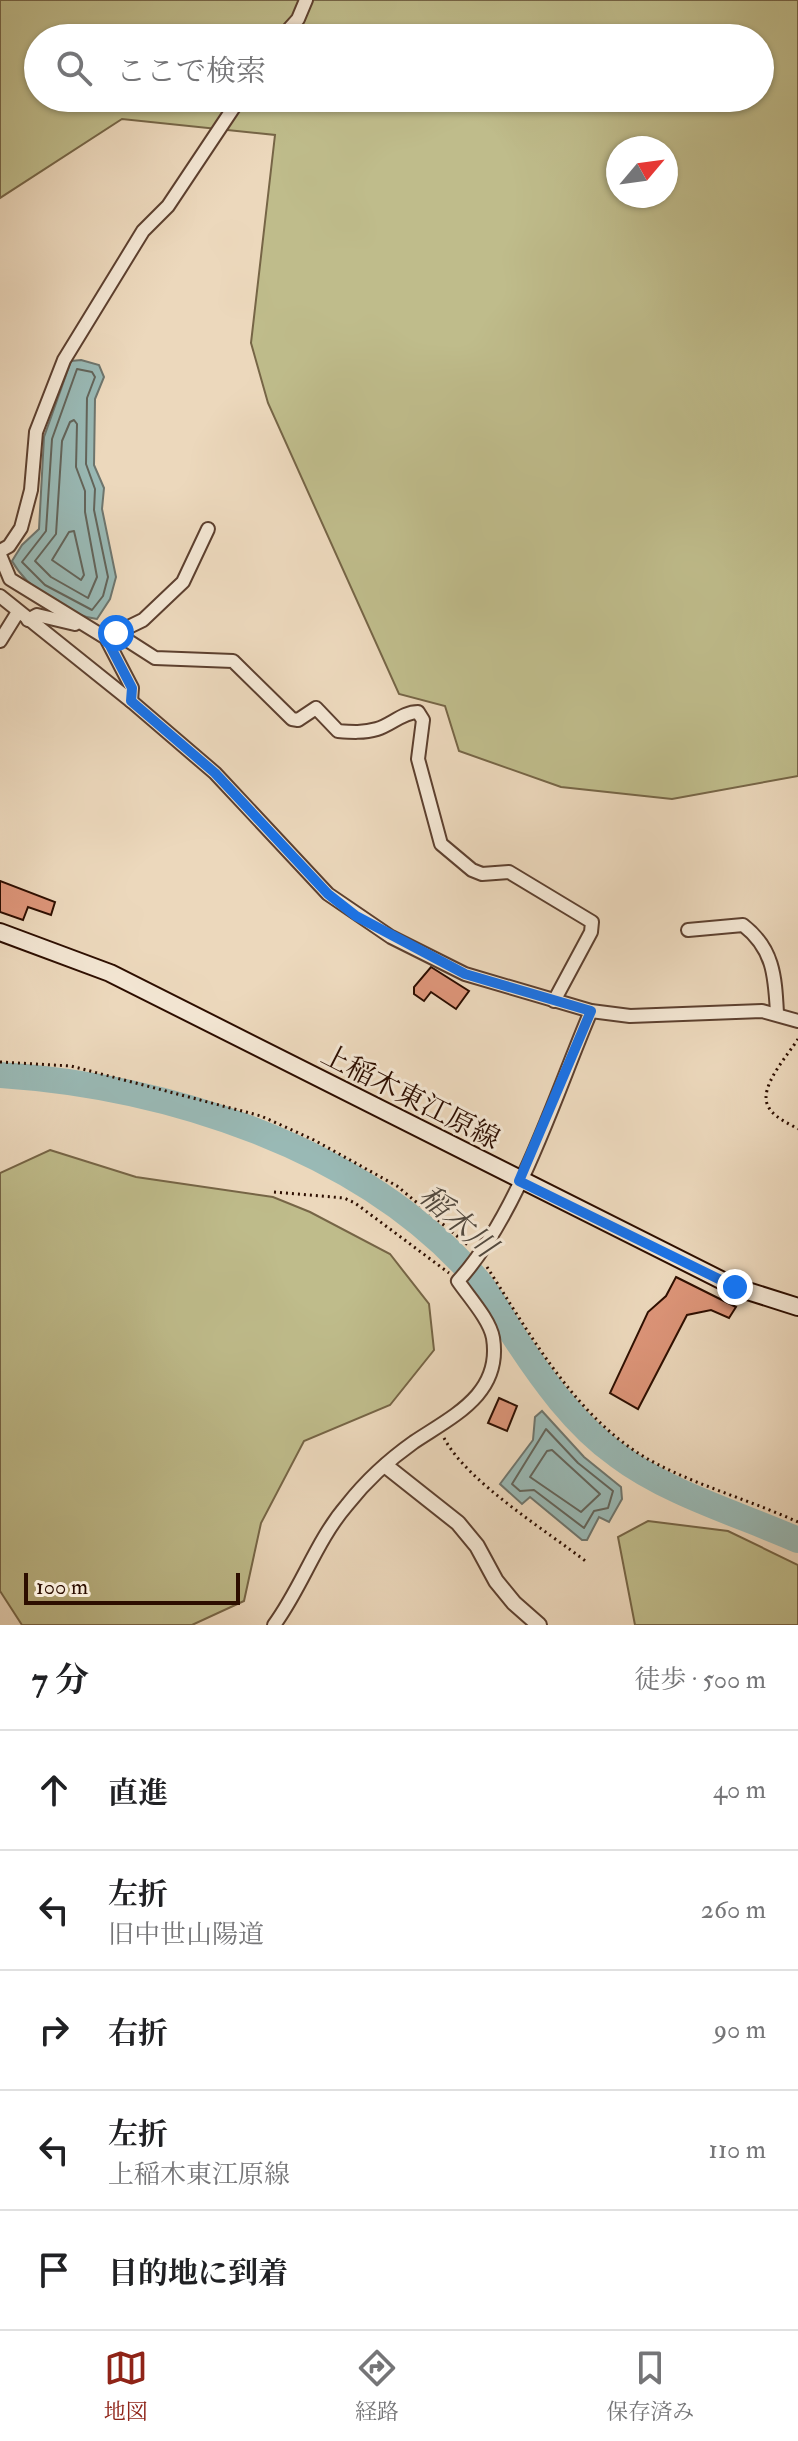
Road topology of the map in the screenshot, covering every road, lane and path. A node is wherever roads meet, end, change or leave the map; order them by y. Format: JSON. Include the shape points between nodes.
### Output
{"nodes":[{"id":1,"x":306,"y":0,"type":"edge"},
{"id":2,"x":294,"y":24,"type":"edge"},
{"id":3,"x":231,"y":112,"type":"edge"},
{"id":4,"x":208,"y":529,"type":"dead end"},
{"id":5,"x":0,"y":553,"type":"edge"},
{"id":6,"x":0,"y":596,"type":"edge"},
{"id":7,"x":23,"y":616,"type":"junction"},
{"id":8,"x":80,"y":625,"type":"junction"},
{"id":9,"x":111,"y":636,"type":"junction"},
{"id":10,"x":0,"y":641,"type":"edge"},
{"id":11,"x":131,"y":701,"type":"junction"},
{"id":12,"x":688,"y":930,"type":"dead end"},
{"id":13,"x":0,"y":932,"type":"edge"},
{"id":14,"x":554,"y":1001,"type":"junction"},
{"id":15,"x":591,"y":1011,"type":"junction"},
{"id":16,"x":777,"y":1013,"type":"junction"},
{"id":17,"x":798,"y":1021,"type":"edge"},
{"id":18,"x":798,"y":1039,"type":"edge"},
{"id":19,"x":0,"y":1062,"type":"edge"},
{"id":20,"x":798,"y":1129,"type":"edge"},
{"id":21,"x":519,"y":1181,"type":"junction"},
{"id":22,"x":274,"y":1192,"type":"dead end"},
{"id":23,"x":479,"y":1259,"type":"junction"},
{"id":24,"x":459,"y":1280,"type":"junction"},
{"id":25,"x":798,"y":1307,"type":"edge"},
{"id":26,"x":438,"y":1428,"type":"junction"},
{"id":27,"x":386,"y":1466,"type":"junction"},
{"id":28,"x":798,"y":1522,"type":"edge"},
{"id":29,"x":588,"y":1563,"type":"dead end"},
{"id":30,"x":274,"y":1625,"type":"edge"},
{"id":31,"x":539,"y":1625,"type":"edge"}],
"edges":[{"from":1,"to":2,"type":"street"},
{"from":3,"to":5,"type":"street","via":[[168,206],[143,231],[64,360],[36,432],[31,490],[21,528]]},
{"from":4,"to":9,"type":"street","via":[[183,582],[143,620]]},
{"from":5,"to":8,"type":"street","via":[[10,579]]},
{"from":6,"to":7,"type":"street"},
{"from":7,"to":8,"type":"street"},
{"from":7,"to":10,"type":"street"},
{"from":7,"to":11,"type":"street"},
{"from":8,"to":9,"type":"street"},
{"from":9,"to":11,"type":"street","via":[[132,688]]},
{"from":9,"to":14,"type":"street","via":[[155,658],[233,661],[292,719],[316,708],[338,731],[379,729],[418,712],[423,720],[418,759],[441,844],[472,870],[509,872],[592,922]]},
{"from":11,"to":14,"type":"street","via":[[215,773],[328,894],[356,916],[465,974]]},
{"from":12,"to":16,"type":"street","via":[[743,925],[757,936],[774,965]]},
{"from":13,"to":21,"type":"main road","name":"上稲木東江原線","via":[[110,973]]},
{"from":14,"to":15,"type":"street"},
{"from":15,"to":16,"type":"street","via":[[630,1016]]},
{"from":15,"to":21,"type":"street"},
{"from":16,"to":17,"type":"street"},
{"from":18,"to":20,"type":"path","via":[[766,1099],[776,1115]]},
{"from":19,"to":23,"type":"path","via":[[71,1066],[261,1116],[397,1186],[449,1226]]},
{"from":21,"to":23,"type":"street"},
{"from":21,"to":25,"type":"main road","name":"上稲木東江原線","via":[[735,1287]]},
{"from":22,"to":24,"type":"path","via":[[355,1203]]},
{"from":23,"to":24,"type":"street"},
{"from":23,"to":28,"type":"path","via":[[571,1390],[610,1432],[655,1463]]},
{"from":24,"to":26,"type":"street","via":[[493,1335],[494,1362],[486,1388]]},
{"from":26,"to":27,"type":"street"},
{"from":26,"to":29,"type":"path","via":[[451,1452],[474,1475]]},
{"from":27,"to":30,"type":"street","via":[[322,1536]]},
{"from":27,"to":31,"type":"street","via":[[458,1523],[496,1581]]}]}
